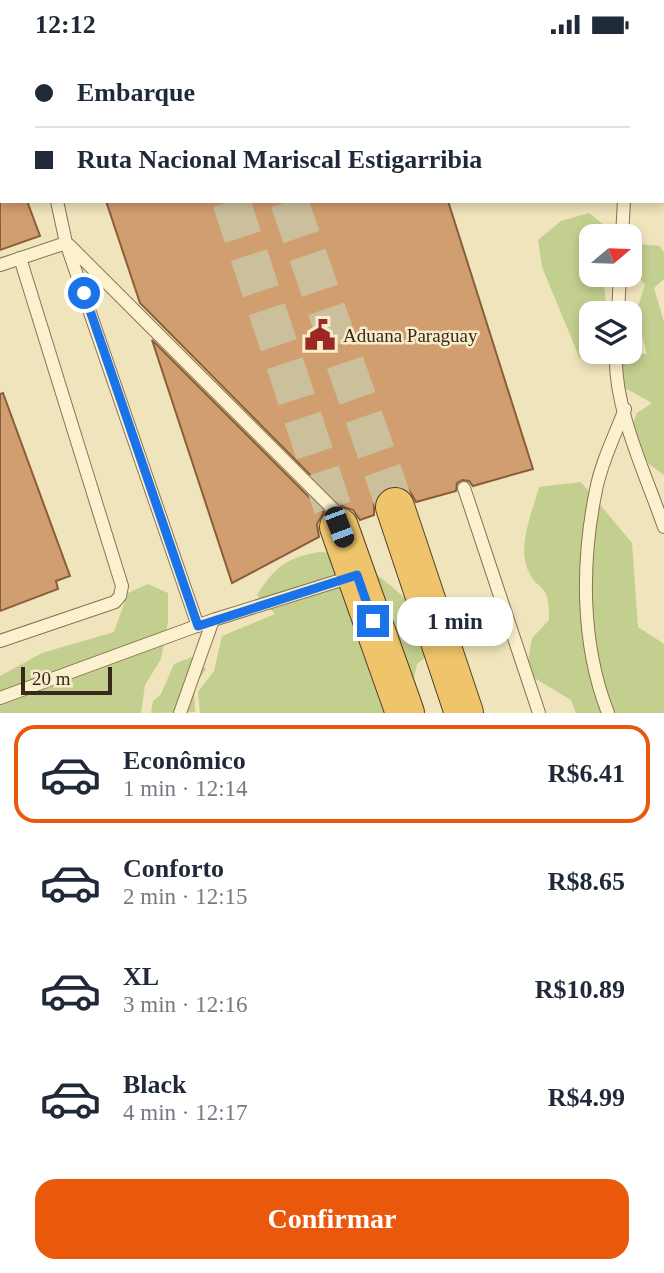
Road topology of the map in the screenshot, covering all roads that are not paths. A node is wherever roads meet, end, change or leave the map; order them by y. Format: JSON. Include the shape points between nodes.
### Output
{"nodes":[{"id":1,"x":57,"y":203,"type":"edge"},
{"id":2,"x":624,"y":203,"type":"edge"},
{"id":3,"x":623,"y":224,"type":"edge"},
{"id":4,"x":66,"y":243,"type":"junction"},
{"id":5,"x":20,"y":258,"type":"junction"},
{"id":6,"x":0,"y":265,"type":"edge"},
{"id":7,"x":618,"y":364,"type":"edge"},
{"id":8,"x":625,"y":409,"type":"junction"},
{"id":9,"x":464,"y":488,"type":"dead end"},
{"id":10,"x":395,"y":507,"type":"tunnel mouth"},
{"id":11,"x":336,"y":518,"type":"joint"},
{"id":12,"x":664,"y":527,"type":"edge"},
{"id":13,"x":357,"y":575,"type":"junction"},
{"id":14,"x":214,"y":620,"type":"junction"},
{"id":15,"x":198,"y":626,"type":"junction"},
{"id":16,"x":0,"y":641,"type":"edge"},
{"id":17,"x":0,"y":698,"type":"edge"},
{"id":18,"x":180,"y":713,"type":"edge"},
{"id":19,"x":405,"y":713,"type":"edge"},
{"id":20,"x":464,"y":713,"type":"edge"},
{"id":21,"x":539,"y":713,"type":"edge"},
{"id":22,"x":608,"y":713,"type":"edge"}],
"edges":[{"from":1,"to":4,"type":"lane"},
{"from":2,"to":3,"type":"lane"},
{"from":4,"to":5,"type":"lane"},
{"from":4,"to":11,"type":"lane"},
{"from":4,"to":15,"type":"lane"},
{"from":5,"to":6,"type":"lane"},
{"from":5,"to":16,"type":"lane","via":[[122,586],[115,602]]},
{"from":7,"to":8,"type":"lane"},
{"from":8,"to":12,"type":"lane"},
{"from":8,"to":22,"type":"lane","via":[[596,489],[584,595],[597,685]]},
{"from":9,"to":21,"type":"lane"},
{"from":10,"to":20,"type":"highway"},
{"from":11,"to":13,"type":"highway"},
{"from":13,"to":14,"type":"lane"},
{"from":13,"to":19,"type":"highway"},
{"from":14,"to":15,"type":"lane"},
{"from":14,"to":18,"type":"lane"},
{"from":15,"to":17,"type":"lane"}]}
